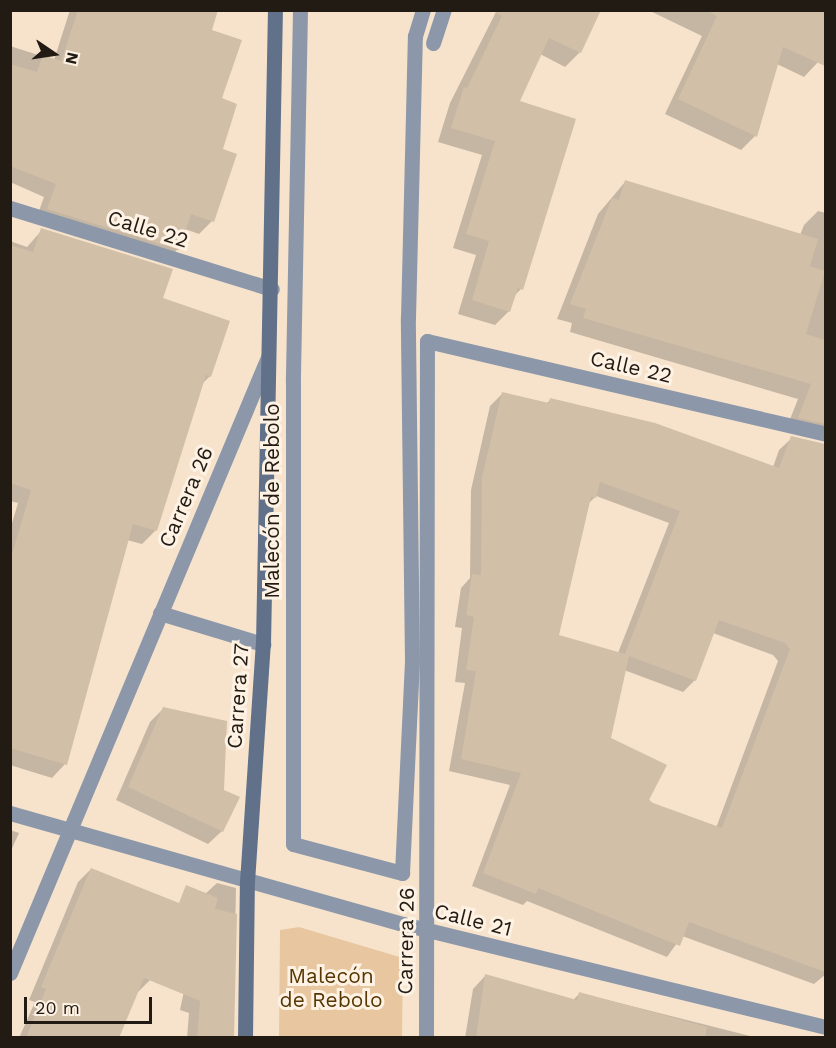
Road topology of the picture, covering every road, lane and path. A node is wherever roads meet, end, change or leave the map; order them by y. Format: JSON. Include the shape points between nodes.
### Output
{"nodes":[{"id":1,"x":275,"y":10,"type":"edge"},
{"id":2,"x":300,"y":10,"type":"edge"},
{"id":3,"x":423,"y":10,"type":"edge"},
{"id":4,"x":444,"y":10,"type":"edge"},
{"id":5,"x":433,"y":43,"type":"dead end"},
{"id":6,"x":10,"y":208,"type":"edge"},
{"id":7,"x":272,"y":289,"type":"junction"},
{"id":8,"x":427,"y":341,"type":"joint"},
{"id":9,"x":268,"y":357,"type":"junction"},
{"id":10,"x":825,"y":434,"type":"edge"},
{"id":11,"x":160,"y":613,"type":"junction"},
{"id":12,"x":263,"y":644,"type":"junction"},
{"id":13,"x":10,"y":813,"type":"edge"},
{"id":14,"x":70,"y":831,"type":"junction"},
{"id":15,"x":247,"y":882,"type":"junction"},
{"id":16,"x":428,"y":931,"type":"junction"},
{"id":17,"x":10,"y":973,"type":"edge"},
{"id":18,"x":825,"y":1027,"type":"edge"},
{"id":19,"x":245,"y":1038,"type":"edge"},
{"id":20,"x":426,"y":1038,"type":"edge"}],
"edges":[{"from":1,"to":7,"type":"street","name":"Carrera 26"},
{"from":2,"to":3,"type":"street","name":"Malecón de Rebolo","via":[[293,382],[293,844],[402,873],[412,662],[408,318],[413,83],[415,36]]},
{"from":4,"to":5,"type":"street"},
{"from":6,"to":7,"type":"street","name":"Calle 22"},
{"from":7,"to":9,"type":"street","name":"Carrera 26"},
{"from":8,"to":10,"type":"street","name":"Calle 22"},
{"from":8,"to":16,"type":"street","name":"Carrera 26"},
{"from":9,"to":11,"type":"street","name":"Carrera 26"},
{"from":9,"to":12,"type":"street","name":"Carrera 27"},
{"from":11,"to":12,"type":"street"},
{"from":11,"to":14,"type":"street","name":"Carrera 26"},
{"from":12,"to":15,"type":"street","name":"Carrera 27"},
{"from":13,"to":14,"type":"street","name":"Calle 21"},
{"from":14,"to":15,"type":"street","name":"Calle 21"},
{"from":14,"to":17,"type":"street","name":"Carrera 26"},
{"from":15,"to":16,"type":"street","name":"Calle 21"},
{"from":15,"to":19,"type":"street","name":"Carrera 27"},
{"from":16,"to":18,"type":"street","name":"Calle 21"},
{"from":16,"to":20,"type":"street","name":"Carrera 26"}]}
